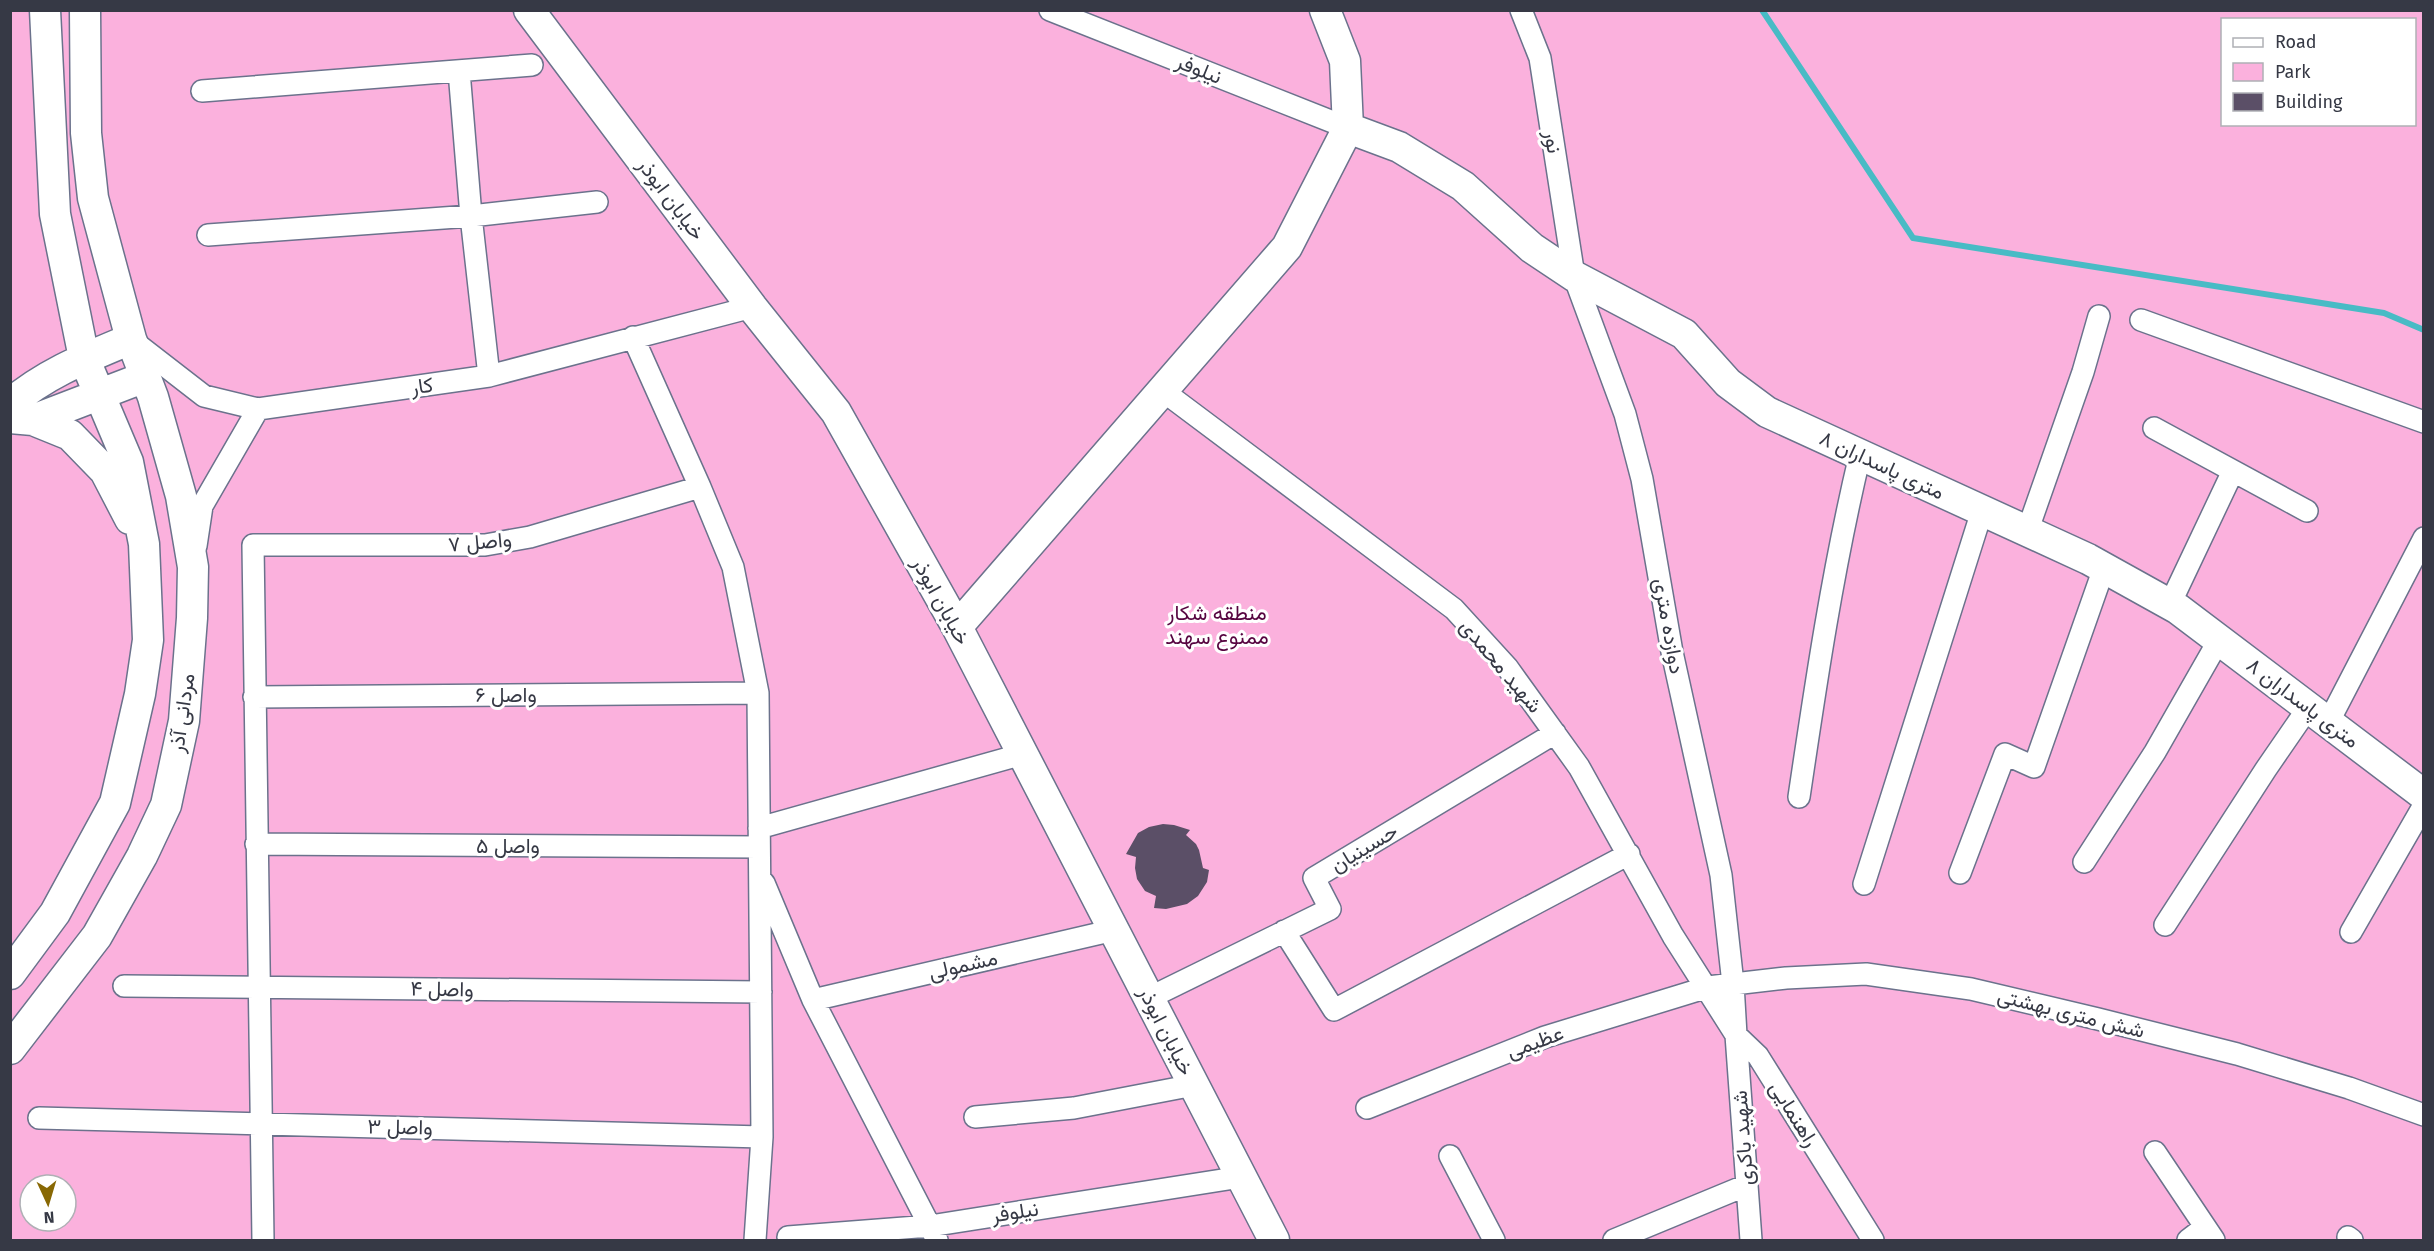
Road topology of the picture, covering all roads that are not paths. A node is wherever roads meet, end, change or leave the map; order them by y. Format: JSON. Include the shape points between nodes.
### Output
{"nodes":[{"id":1,"x":45,"y":10,"type":"edge"},
{"id":2,"x":85,"y":10,"type":"edge"},
{"id":3,"x":529,"y":10,"type":"edge"},
{"id":4,"x":1050,"y":10,"type":"edge"},
{"id":5,"x":1325,"y":10,"type":"edge"},
{"id":6,"x":1521,"y":10,"type":"edge"},
{"id":7,"x":532,"y":65,"type":"dead end"},
{"id":8,"x":459,"y":71,"type":"junction"},
{"id":9,"x":202,"y":91,"type":"dead end"},
{"id":10,"x":1348,"y":128,"type":"junction"},
{"id":11,"x":597,"y":202,"type":"dead end"},
{"id":12,"x":471,"y":216,"type":"junction"},
{"id":13,"x":208,"y":235,"type":"dead end"},
{"id":14,"x":1574,"y":276,"type":"junction"},
{"id":15,"x":752,"y":307,"type":"junction"},
{"id":16,"x":2099,"y":316,"type":"dead end"},
{"id":17,"x":2141,"y":320,"type":"dead end"},
{"id":18,"x":633,"y":337,"type":"junction"},
{"id":19,"x":131,"y":339,"type":"junction"},
{"id":20,"x":84,"y":358,"type":"junction"},
{"id":21,"x":489,"y":376,"type":"junction"},
{"id":22,"x":145,"y":377,"type":"junction"},
{"id":23,"x":1162,"y":391,"type":"junction"},
{"id":24,"x":100,"y":395,"type":"junction"},
{"id":25,"x":258,"y":409,"type":"junction"},
{"id":26,"x":18,"y":414,"type":"edge"},
{"id":27,"x":2424,"y":423,"type":"edge"},
{"id":28,"x":2154,"y":428,"type":"dead end"},
{"id":29,"x":1860,"y":455,"type":"junction"},
{"id":30,"x":2233,"y":471,"type":"junction"},
{"id":31,"x":700,"y":487,"type":"junction"},
{"id":32,"x":1982,"y":511,"type":"junction"},
{"id":33,"x":2307,"y":511,"type":"dead end"},
{"id":34,"x":2027,"y":532,"type":"junction"},
{"id":35,"x":2424,"y":538,"type":"edge"},
{"id":36,"x":144,"y":544,"type":"junction"},
{"id":37,"x":193,"y":567,"type":"junction"},
{"id":38,"x":2104,"y":568,"type":"junction"},
{"id":39,"x":2170,"y":604,"type":"junction"},
{"id":40,"x":957,"y":627,"type":"junction"},
{"id":41,"x":2219,"y":640,"type":"junction"},
{"id":42,"x":758,"y":693,"type":"junction"},
{"id":43,"x":254,"y":697,"type":"junction"},
{"id":44,"x":2318,"y":715,"type":"junction"},
{"id":45,"x":1555,"y":733,"type":"junction"},
{"id":46,"x":1023,"y":754,"type":"junction"},
{"id":47,"x":2424,"y":795,"type":"edge"},
{"id":48,"x":1798,"y":797,"type":"dead end"},
{"id":49,"x":2424,"y":805,"type":"edge"},
{"id":50,"x":759,"y":838,"type":"junction"},
{"id":51,"x":256,"y":844,"type":"junction"},
{"id":52,"x":1629,"y":854,"type":"junction"},
{"id":53,"x":2084,"y":862,"type":"dead end"},
{"id":54,"x":760,"y":871,"type":"junction"},
{"id":55,"x":1960,"y":873,"type":"dead end"},
{"id":56,"x":1864,"y":884,"type":"dead end"},
{"id":57,"x":2165,"y":926,"type":"dead end"},
{"id":58,"x":1114,"y":930,"type":"junction"},
{"id":59,"x":1284,"y":931,"type":"junction"},
{"id":60,"x":2351,"y":932,"type":"dead end"},
{"id":61,"x":10,"y":974,"type":"edge"},
{"id":62,"x":1733,"y":984,"type":"junction"},
{"id":63,"x":124,"y":986,"type":"dead end"},
{"id":64,"x":259,"y":987,"type":"junction"},
{"id":65,"x":1708,"y":987,"type":"junction"},
{"id":66,"x":761,"y":992,"type":"junction"},
{"id":67,"x":1149,"y":998,"type":"junction"},
{"id":68,"x":813,"y":1000,"type":"junction"},
{"id":69,"x":1736,"y":1035,"type":"junction"},
{"id":70,"x":10,"y":1049,"type":"edge"},
{"id":71,"x":1194,"y":1085,"type":"junction"},
{"id":72,"x":1367,"y":1108,"type":"dead end"},
{"id":73,"x":2424,"y":1115,"type":"edge"},
{"id":74,"x":975,"y":1117,"type":"dead end"},
{"id":75,"x":39,"y":1118,"type":"dead end"},
{"id":76,"x":261,"y":1124,"type":"junction"},
{"id":77,"x":762,"y":1137,"type":"junction"},
{"id":78,"x":2156,"y":1152,"type":"dead end"},
{"id":79,"x":1450,"y":1156,"type":"dead end"},
{"id":80,"x":1241,"y":1177,"type":"junction"},
{"id":81,"x":1747,"y":1185,"type":"junction"},
{"id":82,"x":934,"y":1233,"type":"edge"},
{"id":83,"x":2210,"y":1234,"type":"edge"},
{"id":84,"x":788,"y":1237,"type":"dead end"},
{"id":85,"x":263,"y":1240,"type":"edge"},
{"id":86,"x":755,"y":1240,"type":"edge"},
{"id":87,"x":1274,"y":1240,"type":"edge"},
{"id":88,"x":1494,"y":1240,"type":"edge"},
{"id":89,"x":1614,"y":1240,"type":"edge"},
{"id":90,"x":1750,"y":1240,"type":"edge"},
{"id":91,"x":1873,"y":1240,"type":"edge"},
{"id":92,"x":2188,"y":1240,"type":"edge"}],
"edges":[{"from":1,"to":20,"type":"main road","name":"مردانی آذر","via":[[55,214]]},
{"from":2,"to":19,"type":"main road","name":"مردانی آذر","via":[[86,134],[93,198]]},
{"from":3,"to":15,"type":"main road","name":"خیابان ابوذر"},
{"from":4,"to":10,"type":"street","name":"نیلوفر"},
{"from":5,"to":10,"type":"main road","via":[[1345,61]]},
{"from":6,"to":14,"type":"street","name":"نور","via":[[1540,58]]},
{"from":7,"to":8,"type":"street"},
{"from":8,"to":9,"type":"street"},
{"from":8,"to":12,"type":"street"},
{"from":10,"to":14,"type":"main road","name":"۸ متری پاسداران","via":[[1399,147],[1463,186],[1532,248]]},
{"from":10,"to":23,"type":"main road","via":[[1287,247]]},
{"from":11,"to":12,"type":"street"},
{"from":12,"to":13,"type":"street"},
{"from":12,"to":21,"type":"street"},
{"from":14,"to":29,"type":"main road","name":"۸ متری پاسداران","via":[[1684,334],[1728,383],[1767,412]]},
{"from":14,"to":62,"type":"street","name":"دوازده متری","via":[[1625,414],[1642,479],[1672,652],[1721,875]]},
{"from":15,"to":18,"type":"street","name":"کار"},
{"from":15,"to":40,"type":"main road","name":"خیابان ابوذر","via":[[836,412]]},
{"from":16,"to":34,"type":"street"},
{"from":17,"to":27,"type":"street"},
{"from":18,"to":21,"type":"street","name":"کار"},
{"from":18,"to":31,"type":"street"},
{"from":19,"to":20,"type":"main road"},
{"from":19,"to":22,"type":"main road","name":"مردانی آذر"},
{"from":19,"to":25,"type":"street","via":[[204,396]]},
{"from":20,"to":24,"type":"main road","name":"مردانی آذر"},
{"from":20,"to":26,"type":"main road","via":[[44,379]]},
{"from":21,"to":25,"type":"street","name":"کار"},
{"from":22,"to":24,"type":"main road"},
{"from":22,"to":37,"type":"main road","name":"مردانی آذر","via":[[181,496]]},
{"from":23,"to":40,"type":"main road"},
{"from":23,"to":45,"type":"street","name":"شهید محمدی","via":[[1454,609],[1507,667]]},
{"from":24,"to":26,"type":"main road"},
{"from":24,"to":36,"type":"main road","name":"مردانی آذر","via":[[128,462]]},
{"from":25,"to":37,"type":"street","via":[[202,506]]},
{"from":26,"to":36,"type":"main road","via":[[70,435],[105,471]]},
{"from":28,"to":30,"type":"street"},
{"from":29,"to":32,"type":"main road","name":"۸ متری پاسداران"},
{"from":29,"to":48,"type":"street","via":[[1830,591]]},
{"from":30,"to":33,"type":"street"},
{"from":30,"to":39,"type":"street"},
{"from":31,"to":42,"type":"street","via":[[733,567]]},
{"from":31,"to":43,"type":"street","name":"واصل ۷","via":[[530,537],[484,545],[253,545]]},
{"from":32,"to":34,"type":"main road","name":"۸ متری پاسداران"},
{"from":32,"to":56,"type":"street"},
{"from":34,"to":38,"type":"main road","name":"۸ متری پاسداران"},
{"from":35,"to":44,"type":"street"},
{"from":36,"to":61,"type":"main road","name":"مردانی آذر","via":[[148,640],[116,803],[55,913]]},
{"from":37,"to":70,"type":"main road","name":"مردانی آذر","via":[[184,721],[166,805],[97,936]]},
{"from":38,"to":39,"type":"main road","name":"۸ متری پاسداران"},
{"from":38,"to":55,"type":"street","via":[[2034,767],[2005,754]]},
{"from":39,"to":41,"type":"main road","name":"۸ متری پاسداران"},
{"from":40,"to":46,"type":"main road","name":"خیابان ابوذر"},
{"from":41,"to":44,"type":"main road","name":"۸ متری پاسداران"},
{"from":41,"to":53,"type":"street","via":[[2155,752]]},
{"from":42,"to":43,"type":"street","name":"واصل ۶"},
{"from":42,"to":50,"type":"street"},
{"from":43,"to":51,"type":"street"},
{"from":44,"to":47,"type":"main road","name":"۸ متری پاسداران"},
{"from":44,"to":57,"type":"street","via":[[2266,769]]},
{"from":45,"to":52,"type":"street","name":"شهید محمدی"},
{"from":45,"to":59,"type":"street","name":"حسینیان","via":[[1314,878],[1330,909]]},
{"from":46,"to":50,"type":"street","name":"واصل ۵"},
{"from":46,"to":58,"type":"main road","name":"خیابان ابوذر"},
{"from":49,"to":60,"type":"street"},
{"from":50,"to":51,"type":"street","name":"واصل ۵"},
{"from":50,"to":54,"type":"street"},
{"from":51,"to":64,"type":"street"},
{"from":52,"to":59,"type":"street","via":[[1334,1010]]},
{"from":52,"to":65,"type":"street","name":"شهید محمدی","via":[[1673,936]]},
{"from":54,"to":66,"type":"street"},
{"from":54,"to":68,"type":"street"},
{"from":58,"to":67,"type":"main road","name":"خیابان ابوذر"},
{"from":58,"to":68,"type":"street","name":"مشمولی"},
{"from":59,"to":67,"type":"street","name":"حسینیان"},
{"from":62,"to":65,"type":"street","name":"شش متری بهشتی"},
{"from":62,"to":69,"type":"street"},
{"from":62,"to":73,"type":"street","name":"شش متری بهشتی","via":[[1866,974],[1971,989],[2238,1054]]},
{"from":63,"to":64,"type":"street","name":"واصل ۴"},
{"from":64,"to":66,"type":"street","name":"واصل ۴"},
{"from":64,"to":76,"type":"street"},
{"from":65,"to":69,"type":"street","name":"شهید محمدی"},
{"from":65,"to":72,"type":"street","name":"عظیمی","via":[[1545,1037]]},
{"from":66,"to":77,"type":"street"},
{"from":67,"to":71,"type":"main road","name":"خیابان ابوذر"},
{"from":68,"to":82,"type":"street"},
{"from":69,"to":81,"type":"street","name":"شهید باکری"},
{"from":69,"to":91,"type":"street","name":"راهنمایی","via":[[1758,1056]]},
{"from":71,"to":74,"type":"street","via":[[1074,1108]]},
{"from":71,"to":80,"type":"main road","name":"خیابان ابوذر"},
{"from":75,"to":76,"type":"street","name":"واصل ۳"},
{"from":76,"to":77,"type":"street","name":"واصل ۳"},
{"from":76,"to":85,"type":"street"},
{"from":77,"to":86,"type":"street"},
{"from":78,"to":83,"type":"street"},
{"from":79,"to":88,"type":"street"},
{"from":80,"to":82,"type":"street","name":"نیلوفر"},
{"from":80,"to":87,"type":"main road","name":"خیابان ابوذر"},
{"from":81,"to":89,"type":"street"},
{"from":81,"to":90,"type":"street","name":"شهید باکری"},
{"from":82,"to":84,"type":"street","name":"نیلوفر"},
{"from":83,"to":92,"type":"street"}]}
